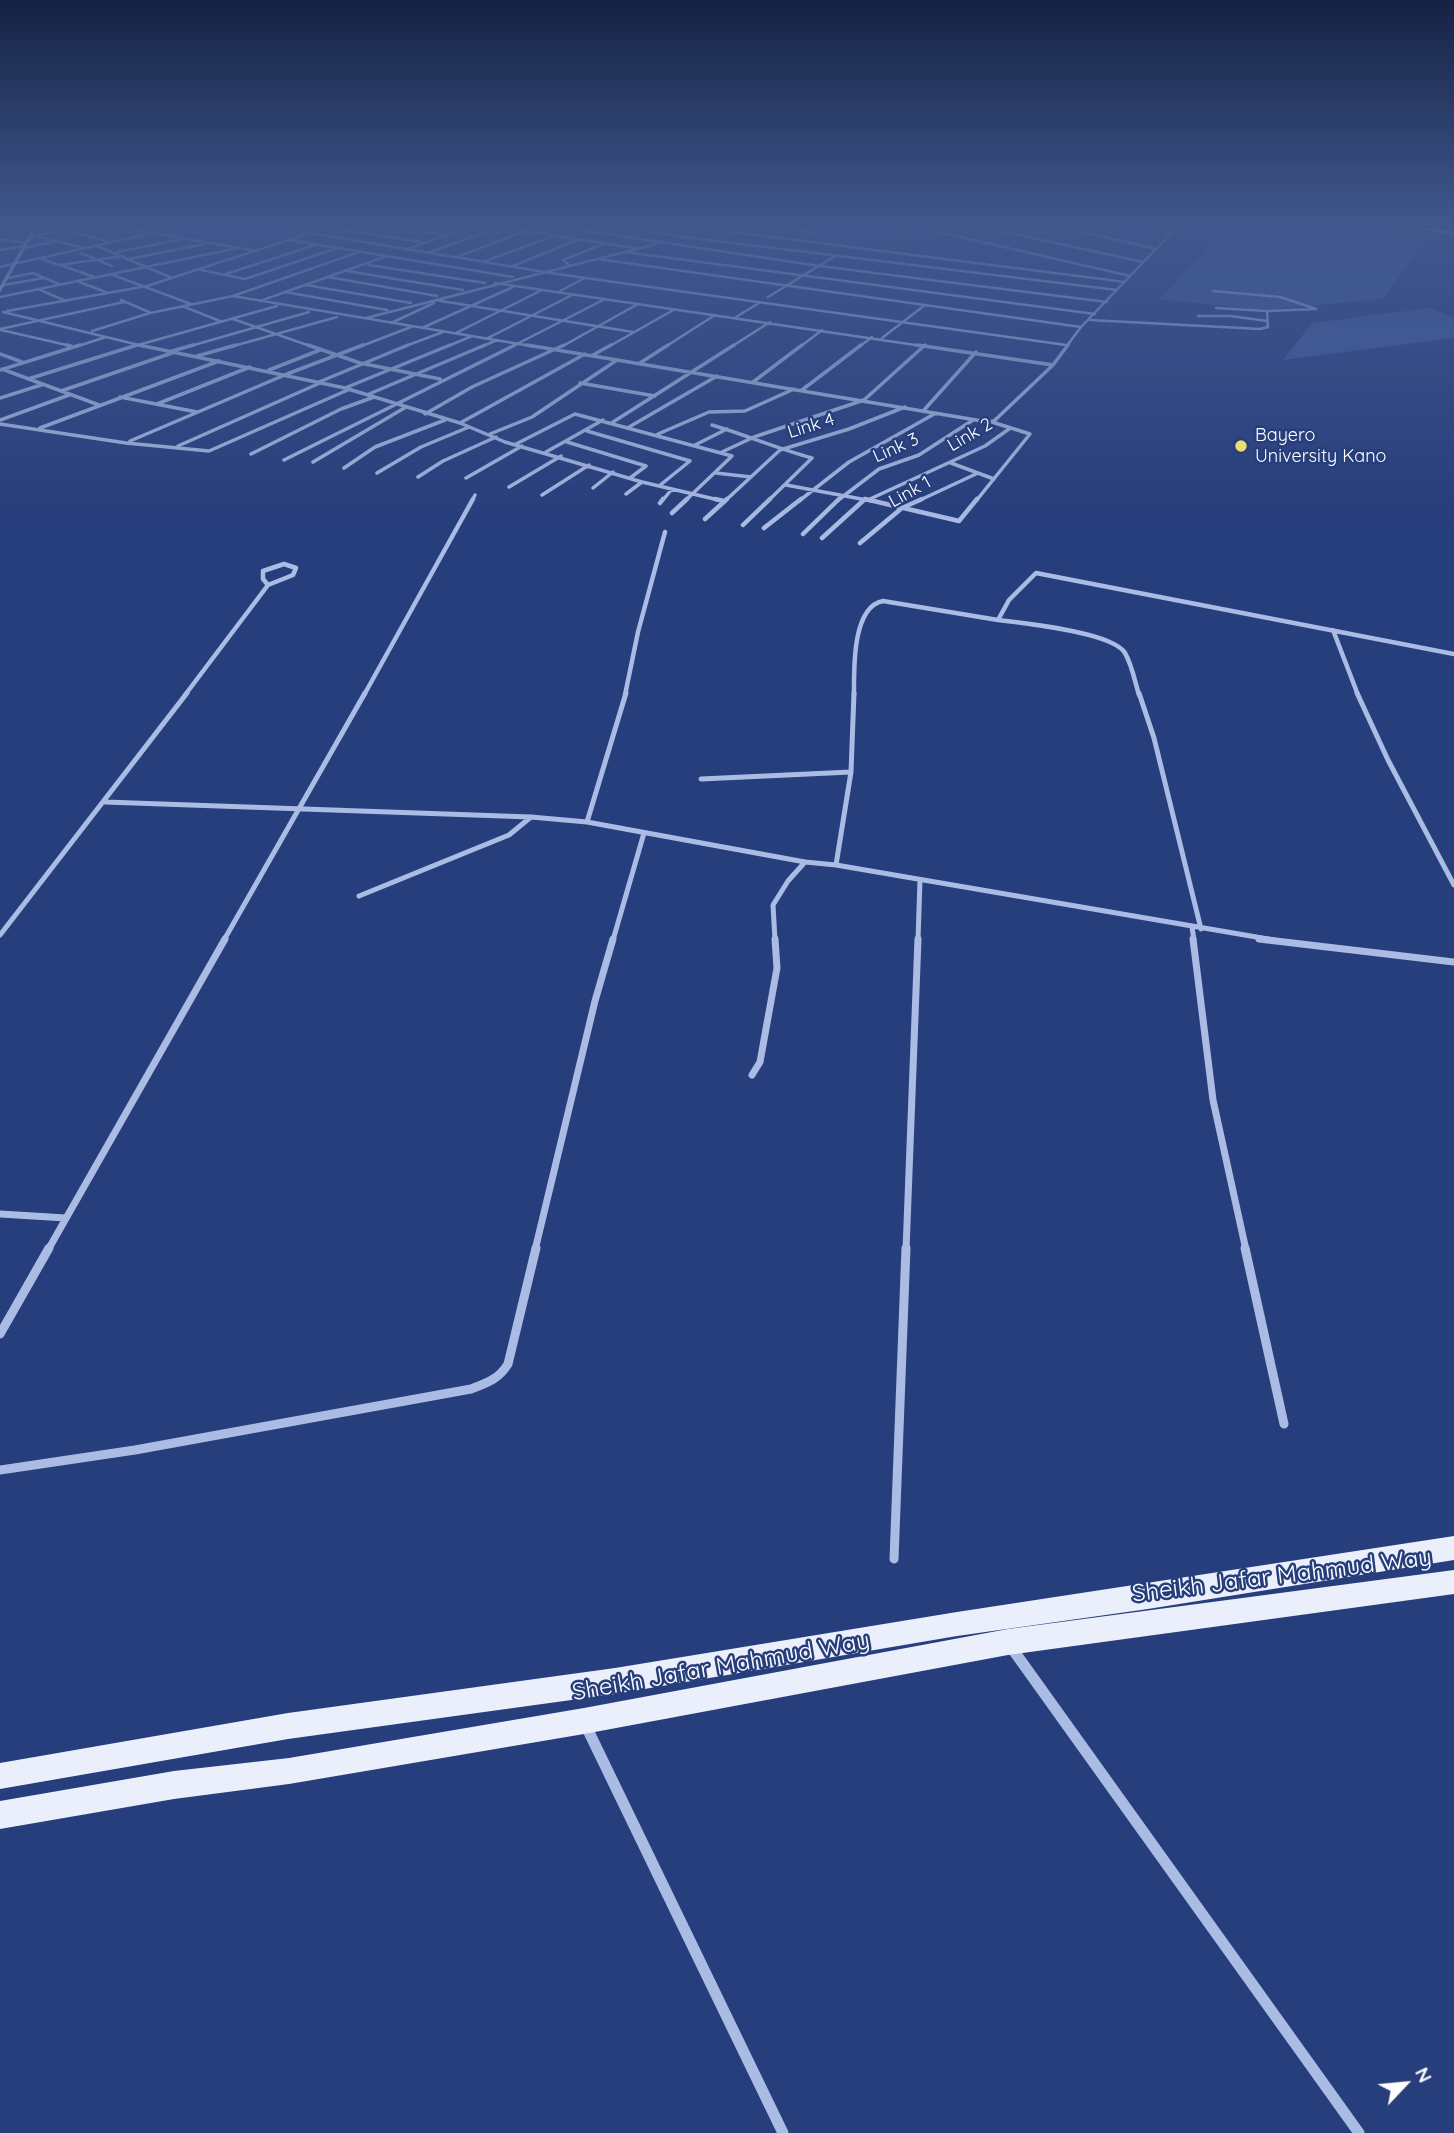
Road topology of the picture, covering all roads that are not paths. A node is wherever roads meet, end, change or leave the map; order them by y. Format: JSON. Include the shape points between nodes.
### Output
{"nodes":[{"id":1,"x":771,"y":323,"type":"edge"},
{"id":2,"x":904,"y":323,"type":"edge"},
{"id":3,"x":25,"y":324,"type":"edge"},
{"id":4,"x":56,"y":324,"type":"edge"},
{"id":5,"x":117,"y":324,"type":"edge"},
{"id":6,"x":211,"y":324,"type":"edge"},
{"id":7,"x":249,"y":324,"type":"edge"},
{"id":8,"x":266,"y":324,"type":"edge"},
{"id":9,"x":315,"y":324,"type":"edge"},
{"id":10,"x":394,"y":324,"type":"edge"},
{"id":11,"x":431,"y":324,"type":"edge"},
{"id":12,"x":473,"y":324,"type":"edge"},
{"id":13,"x":516,"y":324,"type":"edge"},
{"id":14,"x":558,"y":324,"type":"edge"},
{"id":15,"x":584,"y":324,"type":"edge"},
{"id":16,"x":601,"y":324,"type":"edge"},
{"id":17,"x":648,"y":324,"type":"edge"},
{"id":18,"x":701,"y":324,"type":"edge"},
{"id":19,"x":775,"y":324,"type":"edge"},
{"id":20,"x":908,"y":324,"type":"edge"},
{"id":21,"x":1056,"y":324,"type":"edge"},
{"id":22,"x":1085,"y":324,"type":"edge"},
{"id":23,"x":1124,"y":324,"type":"edge"},
{"id":24,"x":1267,"y":324,"type":"edge"},
{"id":25,"x":257,"y":326,"type":"junction"},
{"id":26,"x":597,"y":326,"type":"junction"},
{"id":27,"x":412,"y":327,"type":"junction"},
{"id":28,"x":1081,"y":327,"type":"junction"},
{"id":29,"x":421,"y":328,"type":"junction"},
{"id":30,"x":0,"y":330,"type":"edge"},
{"id":31,"x":822,"y":330,"type":"junction"},
{"id":32,"x":90,"y":332,"type":"junction"},
{"id":33,"x":444,"y":332,"type":"junction"},
{"id":34,"x":633,"y":332,"type":"junction"},
{"id":35,"x":455,"y":333,"type":"junction"},
{"id":36,"x":278,"y":334,"type":"junction"},
{"id":37,"x":472,"y":336,"type":"junction"},
{"id":38,"x":107,"y":337,"type":"junction"},
{"id":39,"x":872,"y":337,"type":"junction"},
{"id":40,"x":487,"y":338,"type":"junction"},
{"id":41,"x":881,"y":339,"type":"junction"},
{"id":42,"x":497,"y":340,"type":"junction"},
{"id":43,"x":520,"y":344,"type":"junction"},
{"id":44,"x":137,"y":345,"type":"junction"},
{"id":45,"x":925,"y":345,"type":"junction"},
{"id":46,"x":1066,"y":345,"type":"junction"},
{"id":47,"x":73,"y":347,"type":"junction"},
{"id":48,"x":557,"y":349,"type":"junction"},
{"id":49,"x":321,"y":350,"type":"junction"},
{"id":50,"x":976,"y":352,"type":"junction"},
{"id":51,"x":170,"y":353,"type":"junction"},
{"id":52,"x":0,"y":354,"type":"edge"},
{"id":53,"x":586,"y":354,"type":"junction"},
{"id":54,"x":335,"y":355,"type":"junction"},
{"id":55,"x":593,"y":355,"type":"junction"},
{"id":56,"x":194,"y":357,"type":"junction"},
{"id":57,"x":618,"y":360,"type":"junction"},
{"id":58,"x":220,"y":361,"type":"junction"},
{"id":59,"x":23,"y":362,"type":"junction"},
{"id":60,"x":360,"y":363,"type":"junction"},
{"id":61,"x":640,"y":363,"type":"junction"},
{"id":62,"x":1053,"y":365,"type":"junction"},
{"id":63,"x":251,"y":367,"type":"junction"},
{"id":64,"x":1,"y":369,"type":"edge"},
{"id":65,"x":387,"y":369,"type":"junction"},
{"id":66,"x":269,"y":370,"type":"junction"},
{"id":67,"x":695,"y":372,"type":"junction"},
{"id":68,"x":286,"y":374,"type":"junction"},
{"id":69,"x":416,"y":374,"type":"junction"},
{"id":70,"x":718,"y":376,"type":"junction"},
{"id":71,"x":28,"y":379,"type":"junction"},
{"id":72,"x":440,"y":379,"type":"junction"},
{"id":73,"x":320,"y":382,"type":"junction"},
{"id":74,"x":753,"y":382,"type":"junction"},
{"id":75,"x":579,"y":383,"type":"junction"},
{"id":76,"x":41,"y":384,"type":"junction"},
{"id":77,"x":348,"y":388,"type":"junction"},
{"id":78,"x":795,"y":389,"type":"junction"},
{"id":79,"x":802,"y":390,"type":"junction"},
{"id":80,"x":61,"y":391,"type":"junction"},
{"id":81,"x":368,"y":394,"type":"junction"},
{"id":82,"x":70,"y":395,"type":"junction"},
{"id":83,"x":655,"y":396,"type":"junction"},
{"id":84,"x":120,"y":397,"type":"junction"},
{"id":85,"x":374,"y":397,"type":"junction"},
{"id":86,"x":0,"y":398,"type":"edge"},
{"id":87,"x":864,"y":400,"type":"junction"},
{"id":88,"x":392,"y":402,"type":"junction"},
{"id":89,"x":157,"y":404,"type":"junction"},
{"id":90,"x":100,"y":405,"type":"junction"},
{"id":91,"x":905,"y":406,"type":"junction"},
{"id":92,"x":406,"y":407,"type":"junction"},
{"id":93,"x":924,"y":410,"type":"junction"},
{"id":94,"x":197,"y":412,"type":"junction"},
{"id":95,"x":937,"y":412,"type":"junction"},
{"id":96,"x":425,"y":414,"type":"junction"},
{"id":97,"x":446,"y":420,"type":"junction"},
{"id":98,"x":603,"y":420,"type":"junction"},
{"id":99,"x":973,"y":420,"type":"junction"},
{"id":100,"x":0,"y":422,"type":"edge"},
{"id":101,"x":613,"y":422,"type":"junction"},
{"id":102,"x":992,"y":422,"type":"junction"},
{"id":103,"x":460,"y":423,"type":"junction"},
{"id":104,"x":712,"y":425,"type":"dead end"},
{"id":105,"x":470,"y":426,"type":"junction"},
{"id":106,"x":629,"y":427,"type":"junction"},
{"id":107,"x":38,"y":428,"type":"junction"},
{"id":108,"x":727,"y":429,"type":"junction"},
{"id":109,"x":1009,"y":429,"type":"junction"},
{"id":110,"x":587,"y":430,"type":"junction"},
{"id":111,"x":490,"y":434,"type":"junction"},
{"id":112,"x":657,"y":435,"type":"junction"},
{"id":113,"x":496,"y":437,"type":"junction"},
{"id":114,"x":754,"y":437,"type":"junction"},
{"id":115,"x":567,"y":442,"type":"junction"},
{"id":116,"x":126,"y":443,"type":"junction"},
{"id":117,"x":516,"y":444,"type":"junction"},
{"id":118,"x":695,"y":445,"type":"junction"},
{"id":119,"x":178,"y":446,"type":"junction"},
{"id":120,"x":522,"y":446,"type":"junction"},
{"id":121,"x":780,"y":450,"type":"junction"},
{"id":122,"x":546,"y":452,"type":"junction"},
{"id":123,"x":722,"y":453,"type":"junction"},
{"id":124,"x":251,"y":454,"type":"dead end"},
{"id":125,"x":561,"y":456,"type":"junction"},
{"id":126,"x":284,"y":460,"type":"dead end"},
{"id":127,"x":313,"y":462,"type":"dead end"},
{"id":128,"x":951,"y":463,"type":"junction"},
{"id":129,"x":589,"y":465,"type":"junction"},
{"id":130,"x":344,"y":468,"type":"dead end"},
{"id":131,"x":377,"y":472,"type":"dead end"},
{"id":132,"x":612,"y":472,"type":"junction"},
{"id":133,"x":716,"y":473,"type":"junction"},
{"id":134,"x":978,"y":473,"type":"junction"},
{"id":135,"x":418,"y":477,"type":"dead end"},
{"id":136,"x":466,"y":478,"type":"dead end"},
{"id":137,"x":630,"y":478,"type":"junction"},
{"id":138,"x":751,"y":478,"type":"junction"},
{"id":139,"x":994,"y":479,"type":"junction"},
{"id":140,"x":642,"y":482,"type":"junction"},
{"id":141,"x":786,"y":485,"type":"junction"},
{"id":142,"x":659,"y":486,"type":"junction"},
{"id":143,"x":509,"y":487,"type":"dead end"},
{"id":144,"x":593,"y":488,"type":"dead end"},
{"id":145,"x":815,"y":488,"type":"junction"},
{"id":146,"x":672,"y":489,"type":"junction"},
{"id":147,"x":626,"y":494,"type":"dead end"},
{"id":148,"x":475,"y":495,"type":"dead end"},
{"id":149,"x":542,"y":495,"type":"dead end"},
{"id":150,"x":692,"y":495,"type":"junction"},
{"id":151,"x":844,"y":495,"type":"junction"},
{"id":152,"x":867,"y":499,"type":"junction"},
{"id":153,"x":660,"y":502,"type":"dead end"},
{"id":154,"x":724,"y":502,"type":"junction"},
{"id":155,"x":902,"y":508,"type":"junction"},
{"id":156,"x":672,"y":513,"type":"dead end"},
{"id":157,"x":705,"y":519,"type":"dead end"},
{"id":158,"x":743,"y":525,"type":"dead end"},
{"id":159,"x":764,"y":528,"type":"dead end"},
{"id":160,"x":665,"y":532,"type":"dead end"},
{"id":161,"x":803,"y":534,"type":"dead end"},
{"id":162,"x":822,"y":538,"type":"dead end"},
{"id":163,"x":860,"y":543,"type":"dead end"},
{"id":164,"x":268,"y":586,"type":"junction"},
{"id":165,"x":998,"y":620,"type":"junction"},
{"id":166,"x":1333,"y":630,"type":"junction"},
{"id":167,"x":1454,"y":654,"type":"edge"},
{"id":168,"x":851,"y":772,"type":"junction"},
{"id":169,"x":701,"y":779,"type":"dead end"},
{"id":170,"x":105,"y":802,"type":"junction"},
{"id":171,"x":297,"y":810,"type":"junction"},
{"id":172,"x":531,"y":817,"type":"junction"},
{"id":173,"x":587,"y":822,"type":"junction"},
{"id":174,"x":644,"y":833,"type":"junction"},
{"id":175,"x":805,"y":862,"type":"junction"},
{"id":176,"x":836,"y":865,"type":"junction"},
{"id":177,"x":920,"y":880,"type":"junction"},
{"id":178,"x":1454,"y":885,"type":"edge"},
{"id":179,"x":359,"y":896,"type":"dead end"},
{"id":180,"x":1196,"y":928,"type":"junction"},
{"id":181,"x":0,"y":935,"type":"edge"},
{"id":182,"x":1454,"y":962,"type":"edge"},
{"id":183,"x":752,"y":1075,"type":"dead end"},
{"id":184,"x":0,"y":1214,"type":"edge"},
{"id":185,"x":66,"y":1218,"type":"junction"},
{"id":186,"x":0,"y":1334,"type":"edge"},
{"id":187,"x":1284,"y":1424,"type":"dead end"},
{"id":188,"x":0,"y":1470,"type":"edge"},
{"id":189,"x":1454,"y":1548,"type":"edge"},
{"id":190,"x":894,"y":1559,"type":"dead end"},
{"id":191,"x":1453,"y":1583,"type":"edge"},
{"id":192,"x":1008,"y":1642,"type":"junction"},
{"id":193,"x":584,"y":1721,"type":"junction"},
{"id":194,"x":0,"y":1776,"type":"edge"},
{"id":195,"x":0,"y":1815,"type":"edge"},
{"id":196,"x":783,"y":2133,"type":"edge"},
{"id":197,"x":1359,"y":2133,"type":"edge"}],
"edges":[{"from":1,"to":67,"type":"street"},
{"from":2,"to":41,"type":"street"},
{"from":3,"to":30,"type":"street"},
{"from":4,"to":32,"type":"street"},
{"from":5,"to":32,"type":"street"},
{"from":6,"to":44,"type":"street"},
{"from":7,"to":25,"type":"street"},
{"from":8,"to":25,"type":"street"},
{"from":9,"to":36,"type":"street"},
{"from":10,"to":27,"type":"street"},
{"from":11,"to":29,"type":"street"},
{"from":12,"to":35,"type":"street"},
{"from":13,"to":40,"type":"street"},
{"from":14,"to":43,"type":"street"},
{"from":15,"to":26,"type":"street"},
{"from":16,"to":26,"type":"street"},
{"from":17,"to":34,"type":"street"},
{"from":18,"to":61,"type":"street"},
{"from":19,"to":31,"type":"street"},
{"from":20,"to":46,"type":"street"},
{"from":21,"to":28,"type":"street"},
{"from":22,"to":28,"type":"street"},
{"from":23,"to":24,"type":"street","via":[[1260,329]]},
{"from":25,"to":36,"type":"street"},
{"from":25,"to":51,"type":"street"},
{"from":26,"to":34,"type":"street"},
{"from":26,"to":48,"type":"street"},
{"from":27,"to":29,"type":"street"},
{"from":27,"to":54,"type":"street"},
{"from":28,"to":46,"type":"street"},
{"from":29,"to":33,"type":"street"},
{"from":30,"to":47,"type":"street"},
{"from":31,"to":39,"type":"street"},
{"from":31,"to":74,"type":"street"},
{"from":32,"to":38,"type":"street"},
{"from":33,"to":35,"type":"street"},
{"from":33,"to":60,"type":"street"},
{"from":34,"to":55,"type":"street"},
{"from":35,"to":37,"type":"street"},
{"from":36,"to":49,"type":"street"},
{"from":36,"to":56,"type":"street"},
{"from":37,"to":40,"type":"street"},
{"from":37,"to":65,"type":"street"},
{"from":38,"to":44,"type":"street"},
{"from":38,"to":47,"type":"street"},
{"from":39,"to":41,"type":"street"},
{"from":39,"to":79,"type":"street"},
{"from":40,"to":42,"type":"street"},
{"from":41,"to":45,"type":"street"},
{"from":42,"to":43,"type":"street"},
{"from":42,"to":69,"type":"street"},
{"from":43,"to":48,"type":"street"},
{"from":43,"to":72,"type":"street"},
{"from":44,"to":51,"type":"street"},
{"from":44,"to":71,"type":"street"},
{"from":45,"to":50,"type":"street"},
{"from":45,"to":87,"type":"street"},
{"from":46,"to":62,"type":"street"},
{"from":47,"to":59,"type":"street"},
{"from":48,"to":53,"type":"street"},
{"from":48,"to":96,"type":"street"},
{"from":49,"to":54,"type":"street"},
{"from":49,"to":66,"type":"street"},
{"from":50,"to":62,"type":"street"},
{"from":50,"to":93,"type":"street"},
{"from":51,"to":56,"type":"street"},
{"from":51,"to":80,"type":"street"},
{"from":52,"to":59,"type":"street"},
{"from":53,"to":55,"type":"street"},
{"from":53,"to":103,"type":"street"},
{"from":54,"to":60,"type":"street"},
{"from":54,"to":68,"type":"street"},
{"from":55,"to":57,"type":"street"},
{"from":56,"to":58,"type":"street"},
{"from":57,"to":61,"type":"street"},
{"from":57,"to":75,"type":"street"},
{"from":58,"to":63,"type":"street"},
{"from":58,"to":84,"type":"street"},
{"from":59,"to":64,"type":"street"},
{"from":60,"to":65,"type":"street"},
{"from":60,"to":73,"type":"street"},
{"from":61,"to":67,"type":"street"},
{"from":62,"to":102,"type":"street"},
{"from":63,"to":66,"type":"street"},
{"from":63,"to":89,"type":"street"},
{"from":64,"to":71,"type":"street"},
{"from":65,"to":69,"type":"street"},
{"from":65,"to":77,"type":"street"},
{"from":66,"to":68,"type":"street"},
{"from":67,"to":70,"type":"street"},
{"from":67,"to":83,"type":"street"},
{"from":67,"to":101,"type":"street"},
{"from":68,"to":73,"type":"street"},
{"from":68,"to":94,"type":"street"},
{"from":69,"to":72,"type":"street"},
{"from":69,"to":81,"type":"street"},
{"from":70,"to":74,"type":"street"},
{"from":70,"to":106,"type":"street"},
{"from":71,"to":76,"type":"street"},
{"from":72,"to":88,"type":"street"},
{"from":73,"to":77,"type":"street"},
{"from":73,"to":119,"type":"street"},
{"from":74,"to":78,"type":"street"},
{"from":75,"to":83,"type":"street"},
{"from":75,"to":111,"type":"street","via":[[532,417]]},
{"from":76,"to":80,"type":"street"},
{"from":76,"to":86,"type":"street"},
{"from":77,"to":81,"type":"street"},
{"from":77,"to":119,"type":"street","via":[[216,450]]},
{"from":78,"to":79,"type":"street"},
{"from":78,"to":112,"type":"street","via":[[745,411],[709,411]]},
{"from":79,"to":87,"type":"street"},
{"from":80,"to":82,"type":"street"},
{"from":81,"to":85,"type":"street"},
{"from":82,"to":90,"type":"street"},
{"from":82,"to":100,"type":"street"},
{"from":83,"to":101,"type":"street"},
{"from":84,"to":89,"type":"street"},
{"from":84,"to":90,"type":"street"},
{"from":85,"to":88,"type":"street"},
{"from":85,"to":124,"type":"street"},
{"from":87,"to":91,"type":"street"},
{"from":87,"to":114,"type":"street"},
{"from":88,"to":92,"type":"street"},
{"from":88,"to":126,"type":"street"},
{"from":89,"to":94,"type":"street"},
{"from":90,"to":107,"type":"street"},
{"from":91,"to":93,"type":"street"},
{"from":91,"to":121,"type":"street","name":"Link 4"},
{"from":92,"to":96,"type":"street"},
{"from":92,"to":127,"type":"street"},
{"from":93,"to":95,"type":"street"},
{"from":94,"to":116,"type":"street"},
{"from":95,"to":99,"type":"street"},
{"from":95,"to":145,"type":"street","via":[[849,462]]},
{"from":96,"to":97,"type":"street"},
{"from":97,"to":103,"type":"street"},
{"from":97,"to":130,"type":"street","via":[[375,447]]},
{"from":98,"to":101,"type":"street"},
{"from":98,"to":110,"type":"street"},
{"from":98,"to":117,"type":"street","via":[[574,414]]},
{"from":99,"to":102,"type":"street"},
{"from":99,"to":151,"type":"street","name":"Link 3","via":[[919,455],[882,467]]},
{"from":100,"to":107,"type":"street"},
{"from":101,"to":106,"type":"street"},
{"from":102,"to":109,"type":"street"},
{"from":103,"to":105,"type":"street"},
{"from":104,"to":108,"type":"street"},
{"from":105,"to":111,"type":"street"},
{"from":105,"to":131,"type":"street"},
{"from":106,"to":112,"type":"street"},
{"from":107,"to":116,"type":"street"},
{"from":108,"to":114,"type":"street"},
{"from":108,"to":118,"type":"street"},
{"from":109,"to":128,"type":"street","name":"Link 2"},
{"from":109,"to":139,"type":"street","via":[[1030,434]]},
{"from":110,"to":115,"type":"street"},
{"from":110,"to":142,"type":"street","via":[[690,461]]},
{"from":111,"to":113,"type":"street"},
{"from":112,"to":118,"type":"street"},
{"from":113,"to":117,"type":"street"},
{"from":113,"to":135,"type":"street"},
{"from":114,"to":121,"type":"street"},
{"from":114,"to":123,"type":"street"},
{"from":115,"to":122,"type":"street"},
{"from":115,"to":137,"type":"street","via":[[646,466]]},
{"from":116,"to":119,"type":"street"},
{"from":117,"to":120,"type":"street"},
{"from":118,"to":123,"type":"street"},
{"from":120,"to":122,"type":"street"},
{"from":120,"to":136,"type":"street"},
{"from":121,"to":138,"type":"street","name":"Link 4"},
{"from":121,"to":141,"type":"street","via":[[812,458]]},
{"from":122,"to":125,"type":"street"},
{"from":123,"to":133,"type":"street","via":[[733,457]]},
{"from":125,"to":129,"type":"street"},
{"from":125,"to":143,"type":"street"},
{"from":128,"to":134,"type":"street"},
{"from":128,"to":152,"type":"street","name":"Link 2"},
{"from":129,"to":132,"type":"street"},
{"from":129,"to":149,"type":"street"},
{"from":132,"to":137,"type":"street"},
{"from":132,"to":144,"type":"street"},
{"from":133,"to":138,"type":"street"},
{"from":133,"to":150,"type":"street"},
{"from":134,"to":139,"type":"street"},
{"from":134,"to":155,"type":"street","name":"Link 1"},
{"from":137,"to":140,"type":"street"},
{"from":138,"to":154,"type":"street","name":"Link 4"},
{"from":139,"to":155,"type":"street","via":[[959,521]]},
{"from":140,"to":142,"type":"street"},
{"from":140,"to":147,"type":"street"},
{"from":141,"to":145,"type":"street"},
{"from":141,"to":158,"type":"street"},
{"from":142,"to":146,"type":"street"},
{"from":145,"to":151,"type":"street"},
{"from":145,"to":159,"type":"street"},
{"from":146,"to":150,"type":"street"},
{"from":146,"to":153,"type":"street"},
{"from":148,"to":171,"type":"street"},
{"from":150,"to":154,"type":"street"},
{"from":150,"to":156,"type":"street"},
{"from":151,"to":152,"type":"street"},
{"from":151,"to":161,"type":"street","name":"Link 3"},
{"from":152,"to":155,"type":"street"},
{"from":152,"to":162,"type":"street","name":"Link 2"},
{"from":154,"to":157,"type":"street","name":"Link 4"},
{"from":155,"to":163,"type":"street","name":"Link 1"},
{"from":160,"to":173,"type":"street","via":[[624,701]]},
{"from":164,"to":164,"type":"street","via":[[293,575],[296,568],[284,564],[263,571]]},
{"from":164,"to":170,"type":"street"},
{"from":165,"to":166,"type":"street","via":[[1001,610],[1036,573]]},
{"from":165,"to":168,"type":"street","via":[[890,601],[869,606],[855,652]]},
{"from":165,"to":180,"type":"street","via":[[1099,638],[1124,651],[1154,738]]},
{"from":166,"to":167,"type":"street"},
{"from":166,"to":178,"type":"street","via":[[1345,667]]},
{"from":168,"to":169,"type":"street"},
{"from":168,"to":176,"type":"street"},
{"from":170,"to":171,"type":"street"},
{"from":170,"to":181,"type":"street"},
{"from":171,"to":172,"type":"street"},
{"from":171,"to":185,"type":"street"},
{"from":172,"to":173,"type":"street"},
{"from":172,"to":179,"type":"street","via":[[509,835]]},
{"from":173,"to":174,"type":"street"},
{"from":174,"to":175,"type":"street"},
{"from":174,"to":188,"type":"street","via":[[595,1001],[525,1300],[502,1374],[471,1389]]},
{"from":175,"to":176,"type":"street"},
{"from":175,"to":183,"type":"street","via":[[773,905],[777,968],[760,1062]]},
{"from":176,"to":177,"type":"street"},
{"from":177,"to":180,"type":"street"},
{"from":177,"to":190,"type":"street"},
{"from":180,"to":182,"type":"street"},
{"from":180,"to":187,"type":"street","via":[[1213,1100]]},
{"from":184,"to":185,"type":"street"},
{"from":185,"to":186,"type":"street"},
{"from":189,"to":194,"type":"main road","name":"Sheikh Jafar Mahmud Way","via":[[615,1681],[248,1732]]},
{"from":191,"to":192,"type":"main road","name":"Sheikh Jafar Mahmud Way"},
{"from":192,"to":193,"type":"main road","name":"Sheikh Jafar Mahmud Way"},
{"from":192,"to":197,"type":"street"},
{"from":193,"to":195,"type":"main road","name":"Sheikh Jafar Mahmud Way"},
{"from":193,"to":196,"type":"street"}]}
